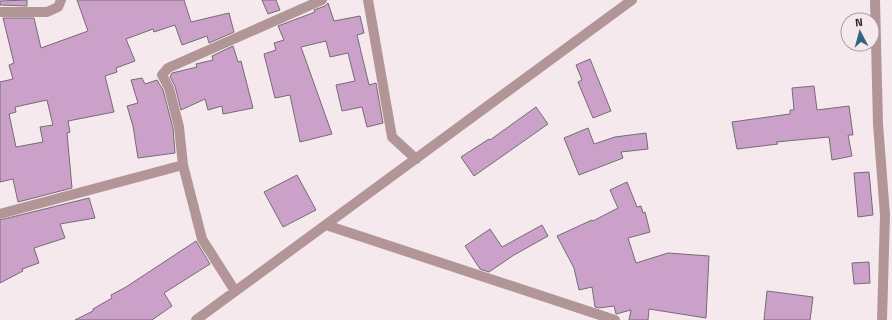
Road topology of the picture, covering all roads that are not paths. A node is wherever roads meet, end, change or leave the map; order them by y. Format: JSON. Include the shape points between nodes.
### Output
{"nodes":[{"id":1,"x":61,"y":0,"type":"edge"},
{"id":2,"x":322,"y":0,"type":"edge"},
{"id":3,"x":368,"y":0,"type":"edge"},
{"id":4,"x":632,"y":0,"type":"edge"},
{"id":5,"x":875,"y":0,"type":"edge"},
{"id":6,"x":0,"y":12,"type":"edge"},
{"id":7,"x":416,"y":159,"type":"junction"},
{"id":8,"x":183,"y":165,"type":"junction"},
{"id":9,"x":0,"y":214,"type":"edge"},
{"id":10,"x":888,"y":215,"type":"edge"},
{"id":11,"x":326,"y":225,"type":"junction"},
{"id":12,"x":235,"y":291,"type":"junction"},
{"id":13,"x":196,"y":320,"type":"edge"},
{"id":14,"x":615,"y":320,"type":"edge"},
{"id":15,"x":882,"y":320,"type":"edge"}],
"edges":[{"from":1,"to":6,"type":"street","via":[[58,7],[47,12]]},
{"from":2,"to":8,"type":"street","via":[[168,68],[162,75],[169,88],[177,119]]},
{"from":3,"to":7,"type":"street","via":[[392,137]]},
{"from":4,"to":7,"type":"street"},
{"from":5,"to":10,"type":"street","via":[[878,124]]},
{"from":7,"to":11,"type":"street"},
{"from":8,"to":9,"type":"street"},
{"from":8,"to":12,"type":"street","via":[[202,239]]},
{"from":10,"to":15,"type":"street"},
{"from":11,"to":12,"type":"street"},
{"from":11,"to":14,"type":"street"},
{"from":12,"to":13,"type":"street"}]}
